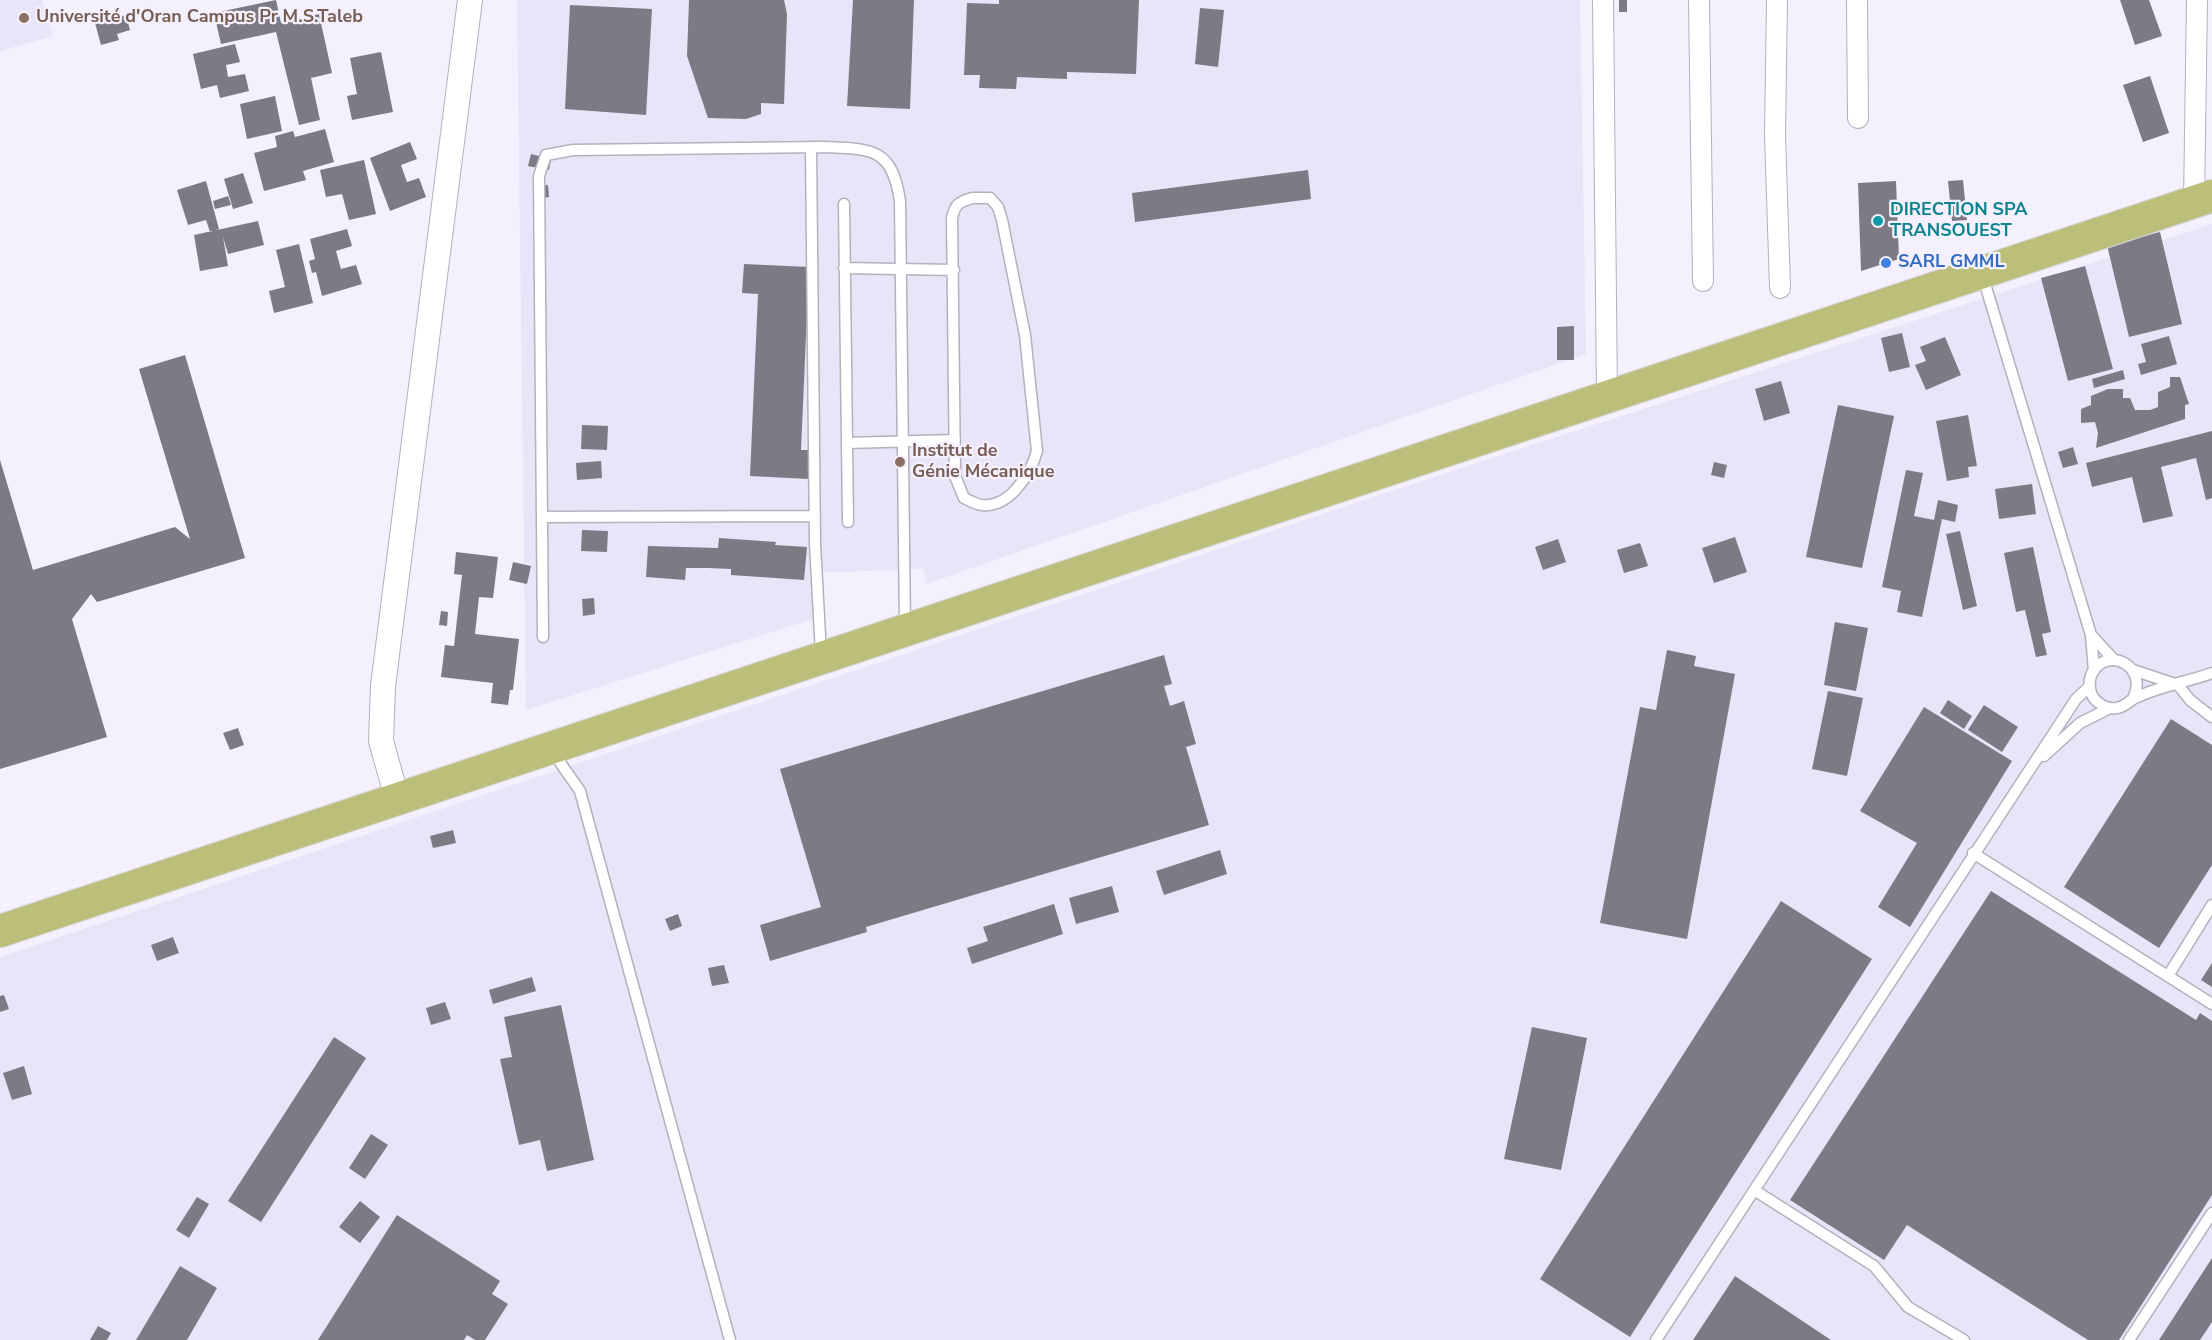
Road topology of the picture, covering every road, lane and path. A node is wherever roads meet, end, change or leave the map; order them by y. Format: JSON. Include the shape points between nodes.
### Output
{"nodes":[{"id":1,"x":470,"y":0,"type":"edge"},
{"id":2,"x":1603,"y":0,"type":"edge"},
{"id":3,"x":1699,"y":0,"type":"edge"},
{"id":4,"x":1777,"y":0,"type":"edge"},
{"id":5,"x":1857,"y":0,"type":"edge"},
{"id":6,"x":2197,"y":0,"type":"edge"},
{"id":7,"x":1858,"y":118,"type":"dead end"},
{"id":8,"x":811,"y":147,"type":"junction"},
{"id":9,"x":2203,"y":199,"type":"edge"},
{"id":10,"x":844,"y":204,"type":"dead end"},
{"id":11,"x":844,"y":268,"type":"junction"},
{"id":12,"x":900,"y":270,"type":"junction"},
{"id":13,"x":954,"y":270,"type":"junction"},
{"id":14,"x":1982,"y":273,"type":"junction"},
{"id":15,"x":1703,"y":281,"type":"dead end"},
{"id":16,"x":1780,"y":288,"type":"dead end"},
{"id":17,"x":1607,"y":398,"type":"junction"},
{"id":18,"x":955,"y":440,"type":"junction"},
{"id":19,"x":901,"y":442,"type":"junction"},
{"id":20,"x":847,"y":443,"type":"junction"},
{"id":21,"x":815,"y":516,"type":"junction"},
{"id":22,"x":542,"y":517,"type":"junction"},
{"id":23,"x":848,"y":522,"type":"dead end"},
{"id":24,"x":905,"y":630,"type":"junction"},
{"id":25,"x":2091,"y":635,"type":"junction"},
{"id":26,"x":543,"y":637,"type":"dead end"},
{"id":27,"x":822,"y":658,"type":"junction"},
{"id":28,"x":2114,"y":660,"type":"junction"},
{"id":29,"x":2094,"y":670,"type":"junction"},
{"id":30,"x":2133,"y":670,"type":"junction"},
{"id":31,"x":2212,"y":673,"type":"edge"},
{"id":32,"x":2178,"y":685,"type":"junction"},
{"id":33,"x":2090,"y":686,"type":"junction"},
{"id":34,"x":2132,"y":700,"type":"junction"},
{"id":35,"x":2110,"y":708,"type":"junction"},
{"id":36,"x":2212,"y":717,"type":"edge"},
{"id":37,"x":550,"y":748,"type":"junction"},
{"id":38,"x":2022,"y":780,"type":"junction"},
{"id":39,"x":397,"y":798,"type":"junction"},
{"id":40,"x":1973,"y":854,"type":"junction"},
{"id":41,"x":2212,"y":905,"type":"edge"},
{"id":42,"x":0,"y":931,"type":"edge"},
{"id":43,"x":2168,"y":976,"type":"junction"},
{"id":44,"x":2212,"y":1004,"type":"edge"},
{"id":45,"x":1754,"y":1190,"type":"junction"},
{"id":46,"x":2212,"y":1213,"type":"edge"},
{"id":47,"x":730,"y":1340,"type":"edge"},
{"id":48,"x":1656,"y":1340,"type":"edge"},
{"id":49,"x":1964,"y":1340,"type":"edge"},
{"id":50,"x":2129,"y":1340,"type":"edge"}],
"edges":[{"from":1,"to":39,"type":"street","via":[[383,686],[381,741]]},
{"from":2,"to":17,"type":"street"},
{"from":3,"to":15,"type":"street"},
{"from":4,"to":16,"type":"street","via":[[1775,135]]},
{"from":5,"to":7,"type":"street"},
{"from":6,"to":9,"type":"street"},
{"from":8,"to":12,"type":"lane","via":[[863,149],[886,159],[897,179],[900,201]]},
{"from":8,"to":21,"type":"lane"},
{"from":8,"to":22,"type":"lane","via":[[573,150],[546,155],[539,176]]},
{"from":9,"to":14,"type":"main road"},
{"from":10,"to":11,"type":"lane"},
{"from":11,"to":12,"type":"lane"},
{"from":11,"to":20,"type":"lane"},
{"from":12,"to":13,"type":"lane"},
{"from":12,"to":19,"type":"lane"},
{"from":13,"to":18,"type":"lane"},
{"from":13,"to":18,"type":"lane","via":[[955,207],[972,198],[990,198],[1002,220],[1025,335],[1036,451],[1033,467],[1017,488],[995,503],[982,506],[961,494],[955,476]]},
{"from":14,"to":17,"type":"main road"},
{"from":14,"to":25,"type":"lane"},
{"from":17,"to":24,"type":"main road"},
{"from":18,"to":19,"type":"lane"},
{"from":19,"to":20,"type":"lane"},
{"from":19,"to":24,"type":"lane"},
{"from":20,"to":23,"type":"lane"},
{"from":21,"to":22,"type":"lane"},
{"from":21,"to":27,"type":"lane"},
{"from":22,"to":26,"type":"lane"},
{"from":24,"to":27,"type":"main road"},
{"from":25,"to":28,"type":"lane"},
{"from":25,"to":29,"type":"lane"},
{"from":27,"to":37,"type":"main road"},
{"from":28,"to":29,"type":"lane"},
{"from":28,"to":30,"type":"lane"},
{"from":29,"to":33,"type":"lane"},
{"from":30,"to":32,"type":"lane"},
{"from":30,"to":34,"type":"lane","via":[[2138,685]]},
{"from":31,"to":32,"type":"lane"},
{"from":32,"to":34,"type":"lane"},
{"from":32,"to":36,"type":"lane"},
{"from":33,"to":35,"type":"lane","via":[[2096,701]]},
{"from":33,"to":38,"type":"lane","via":[[2076,699]]},
{"from":34,"to":35,"type":"lane"},
{"from":35,"to":38,"type":"lane","via":[[2074,728]]},
{"from":37,"to":39,"type":"main road"},
{"from":37,"to":47,"type":"lane","via":[[580,790]]},
{"from":38,"to":40,"type":"lane"},
{"from":39,"to":42,"type":"main road"},
{"from":40,"to":43,"type":"lane"},
{"from":40,"to":45,"type":"lane"},
{"from":41,"to":43,"type":"lane"},
{"from":43,"to":44,"type":"lane"},
{"from":45,"to":48,"type":"lane"},
{"from":45,"to":49,"type":"lane","via":[[1874,1266],[1908,1307]]},
{"from":46,"to":50,"type":"lane"}]}
